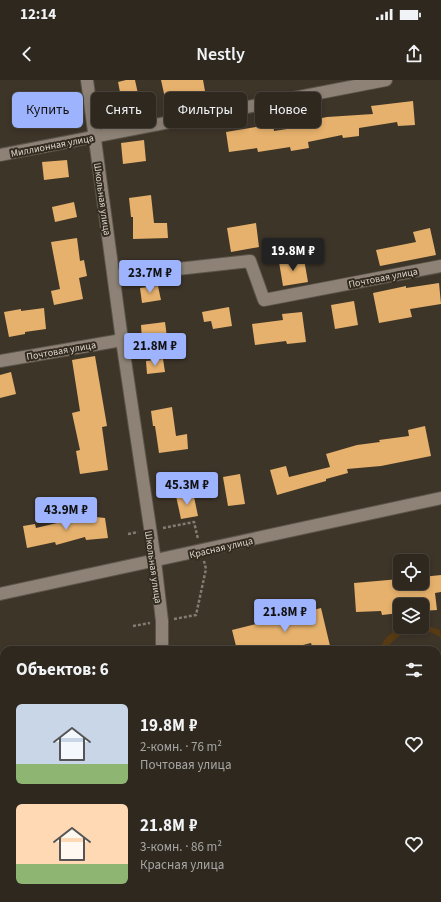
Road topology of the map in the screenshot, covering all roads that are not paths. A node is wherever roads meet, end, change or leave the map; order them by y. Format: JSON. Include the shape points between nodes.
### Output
{"nodes":[{"id":1,"x":87,"y":80,"type":"edge"},
{"id":2,"x":386,"y":80,"type":"edge"},
{"id":3,"x":94,"y":136,"type":"junction"},
{"id":4,"x":0,"y":155,"type":"edge"},
{"id":5,"x":441,"y":266,"type":"edge"},
{"id":6,"x":114,"y":276,"type":"junction"},
{"id":7,"x":122,"y":340,"type":"junction"},
{"id":8,"x":0,"y":361,"type":"edge"},
{"id":9,"x":441,"y":498,"type":"edge"},
{"id":10,"x":155,"y":561,"type":"junction"},
{"id":11,"x":0,"y":594,"type":"edge"},
{"id":12,"x":162,"y":646,"type":"edge"}],
"edges":[{"from":1,"to":3,"type":"street","name":"Школьная улица"},
{"from":2,"to":3,"type":"street","name":"Миллионная улица"},
{"from":3,"to":4,"type":"street","name":"Миллионная улица"},
{"from":3,"to":6,"type":"street","name":"Школьная улица"},
{"from":5,"to":6,"type":"street","name":"Почтовая улица","via":[[264,300],[250,262]]},
{"from":6,"to":7,"type":"street","name":"Школьная улица"},
{"from":7,"to":8,"type":"street","name":"Почтовая улица"},
{"from":7,"to":10,"type":"street","name":"Школьная улица"},
{"from":9,"to":10,"type":"street","name":"Красная улица"},
{"from":10,"to":11,"type":"street","name":"Красная улица"},
{"from":10,"to":12,"type":"street","name":"Школьная улица","via":[[162,621]]}]}
